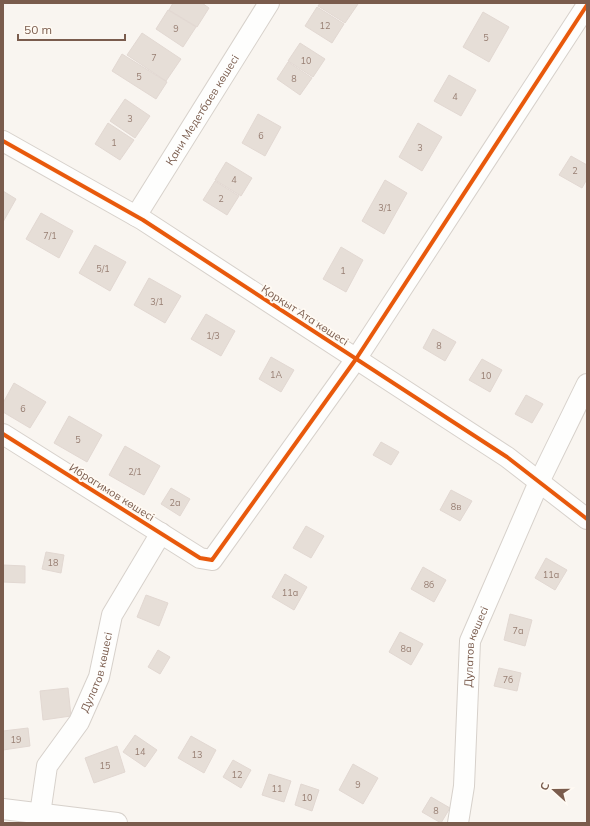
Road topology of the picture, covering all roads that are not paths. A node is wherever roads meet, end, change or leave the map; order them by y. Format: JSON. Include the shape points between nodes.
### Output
{"nodes":[{"id":1,"x":269,"y":3,"type":"edge"},
{"id":2,"x":587,"y":5,"type":"edge"},
{"id":3,"x":3,"y":141,"type":"edge"},
{"id":4,"x":136,"y":216,"type":"junction"},
{"id":5,"x":356,"y":359,"type":"junction"},
{"id":6,"x":587,"y":384,"type":"edge"},
{"id":7,"x":3,"y":434,"type":"edge"},
{"id":8,"x":538,"y":482,"type":"junction"},
{"id":9,"x":587,"y":520,"type":"edge"},
{"id":10,"x":161,"y":533,"type":"junction"},
{"id":11,"x":3,"y":809,"type":"edge"},
{"id":12,"x":40,"y":814,"type":"junction"},
{"id":13,"x":117,"y":823,"type":"edge"},
{"id":14,"x":458,"y":823,"type":"edge"}],
"edges":[{"from":1,"to":4,"type":"street","name":"Қани Медетбаев көшесі"},
{"from":2,"to":5,"type":"street"},
{"from":3,"to":4,"type":"street","name":"Қорқыт Ата көшесі"},
{"from":4,"to":5,"type":"street","name":"Қорқыт Ата көшесі"},
{"from":5,"to":8,"type":"street","name":"Қорқыт Ата көшесі","via":[[507,457]]},
{"from":5,"to":10,"type":"street","name":"Ибрагимов көшесі","via":[[212,560],[200,558]]},
{"from":6,"to":8,"type":"street"},
{"from":7,"to":10,"type":"street","name":"Ибрагимов көшесі"},
{"from":8,"to":9,"type":"street","name":"Қорқыт Ата көшесі"},
{"from":8,"to":14,"type":"street","name":"Дулатов көшесі","via":[[470,641],[464,786]]},
{"from":10,"to":12,"type":"street","name":"Дулатов көшесі","via":[[112,614],[99,677],[79,722],[47,766]]},
{"from":11,"to":12,"type":"street"},
{"from":12,"to":13,"type":"street"}]}
